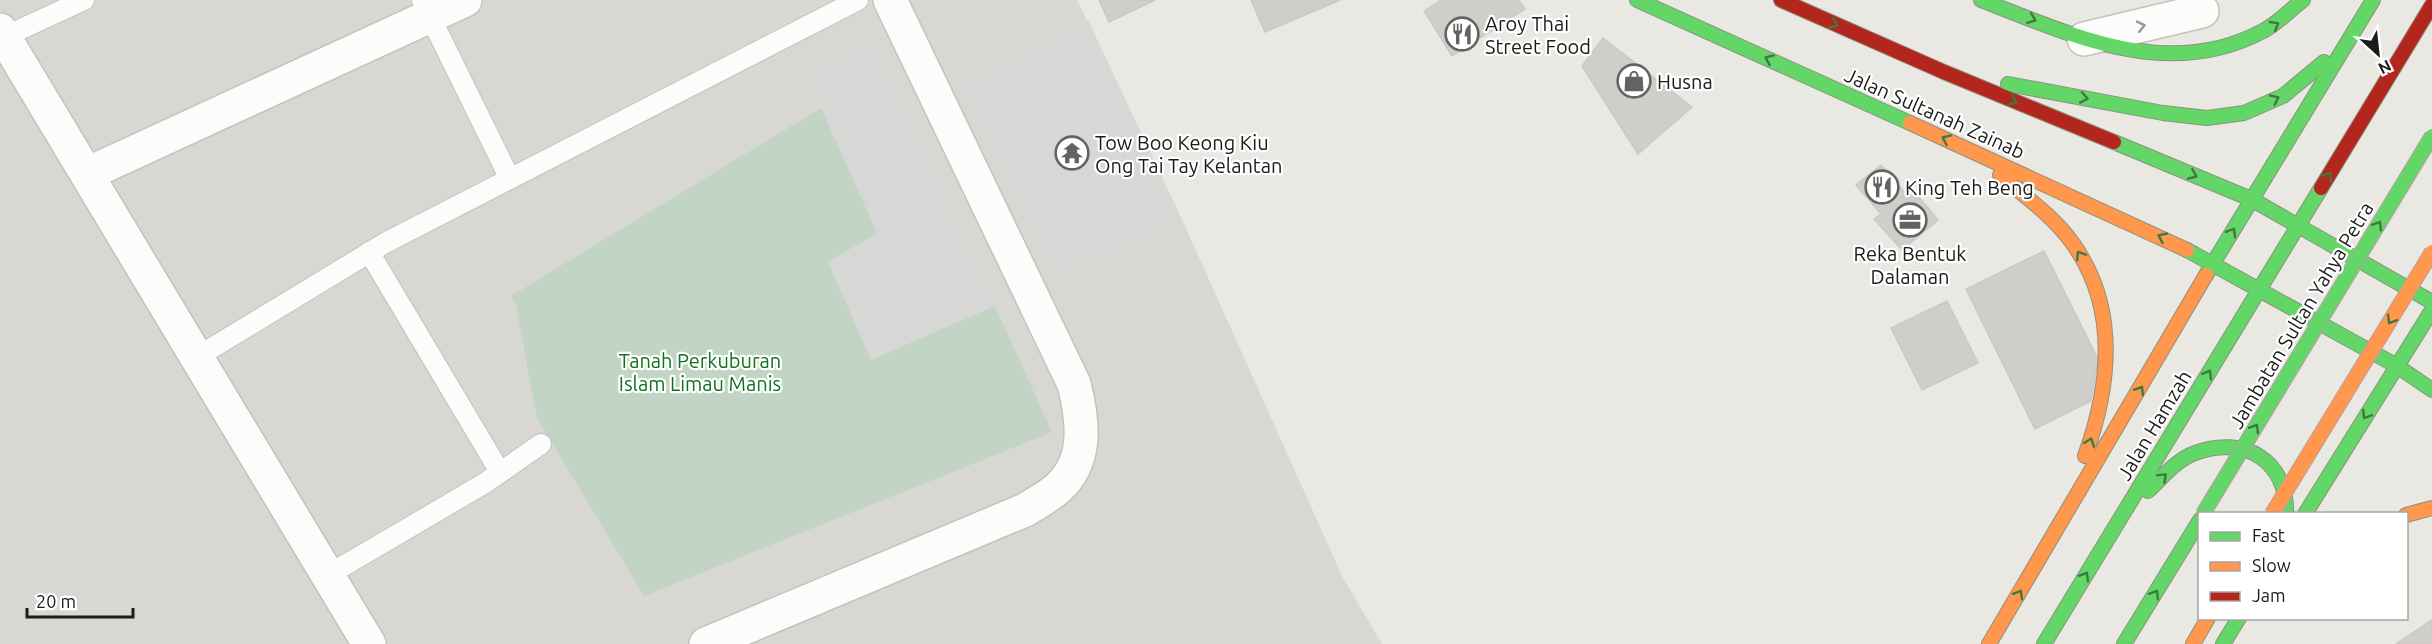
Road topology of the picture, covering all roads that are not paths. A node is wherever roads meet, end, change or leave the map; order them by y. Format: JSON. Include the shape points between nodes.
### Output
{"nodes":[{"id":1,"x":84,"y":0,"type":"edge"},
{"id":2,"x":465,"y":0,"type":"edge"},
{"id":3,"x":858,"y":0,"type":"edge"},
{"id":4,"x":890,"y":0,"type":"edge"},
{"id":5,"x":1637,"y":0,"type":"edge"},
{"id":6,"x":1780,"y":0,"type":"edge"},
{"id":7,"x":1981,"y":0,"type":"edge"},
{"id":8,"x":2303,"y":0,"type":"edge"},
{"id":9,"x":2373,"y":0,"type":"edge"},
{"id":10,"x":2432,"y":5,"type":"edge"},
{"id":11,"x":2212,"y":6,"type":"edge"},
{"id":12,"x":426,"y":8,"type":"edge"},
{"id":13,"x":2,"y":33,"type":"edge"},
{"id":14,"x":2084,"y":39,"type":"junction"},
{"id":15,"x":2349,"y":39,"type":"junction"},
{"id":16,"x":2181,"y":56,"type":"junction"},
{"id":17,"x":1944,"y":72,"type":"junction"},
{"id":18,"x":2432,"y":136,"type":"edge"},
{"id":19,"x":1975,"y":152,"type":"junction"},
{"id":20,"x":87,"y":174,"type":"junction"},
{"id":21,"x":510,"y":179,"type":"junction"},
{"id":22,"x":2251,"y":199,"type":"junction"},
{"id":23,"x":2298,"y":226,"type":"junction"},
{"id":24,"x":369,"y":252,"type":"junction"},
{"id":25,"x":2432,"y":252,"type":"edge"},
{"id":26,"x":2214,"y":265,"type":"junction"},
{"id":27,"x":2259,"y":289,"type":"junction"},
{"id":28,"x":2432,"y":302,"type":"edge"},
{"id":29,"x":2432,"y":310,"type":"edge"},
{"id":30,"x":197,"y":357,"type":"junction"},
{"id":31,"x":2397,"y":366,"type":"junction"},
{"id":32,"x":2432,"y":390,"type":"edge"},
{"id":33,"x":541,"y":444,"type":"dead end"},
{"id":34,"x":500,"y":472,"type":"junction"},
{"id":35,"x":2432,"y":508,"type":"edge"},
{"id":36,"x":2205,"y":512,"type":"edge"},
{"id":37,"x":2273,"y":512,"type":"edge"},
{"id":38,"x":2286,"y":512,"type":"edge"},
{"id":39,"x":2306,"y":512,"type":"edge"},
{"id":40,"x":2408,"y":514,"type":"edge"},
{"id":41,"x":2121,"y":517,"type":"junction"},
{"id":42,"x":2198,"y":522,"type":"edge"},
{"id":43,"x":2042,"y":554,"type":"junction"},
{"id":44,"x":328,"y":576,"type":"junction"},
{"id":45,"x":2207,"y":620,"type":"edge"},
{"id":46,"x":2238,"y":620,"type":"edge"},
{"id":47,"x":369,"y":644,"type":"edge"},
{"id":48,"x":706,"y":644,"type":"edge"},
{"id":49,"x":1989,"y":644,"type":"edge"},
{"id":50,"x":2044,"y":644,"type":"edge"},
{"id":51,"x":2124,"y":644,"type":"edge"},
{"id":52,"x":2193,"y":644,"type":"edge"},
{"id":53,"x":2223,"y":644,"type":"edge"}],
"edges":[{"from":1,"to":13,"type":"lane"},
{"from":2,"to":12,"type":"street"},
{"from":3,"to":21,"type":"lane"},
{"from":4,"to":48,"type":"street","via":[[1074,384],[1083,417],[1079,458],[1058,488],[1026,510]]},
{"from":19,"to":5,"type":"main road","name":"Jalan Sultanah Zainab","one_way":true},
{"from":6,"to":17,"type":"main road","name":"Jalan Sultanah Zainab","one_way":true},
{"from":7,"to":14,"type":"main road","one_way":true},
{"from":16,"to":8,"type":"main road","one_way":true,"via":[[2219,52],[2252,38],[2283,20]]},
{"from":9,"to":15,"type":"main road"},
{"from":23,"to":10,"type":"main road","name":"Jalan Hamzah","one_way":true},
{"from":14,"to":11,"type":"street","one_way":true},
{"from":11,"to":16,"type":"street","via":[[2185,24],[2179,38]]},
{"from":12,"to":20,"type":"street"},
{"from":12,"to":21,"type":"lane"},
{"from":13,"to":20,"type":"street"},
{"from":14,"to":16,"type":"main road","via":[[2156,56]]},
{"from":17,"to":15,"type":"main road","one_way":true,"via":[[2207,118],[2244,113],[2283,96]]},
{"from":15,"to":22,"type":"main road"},
{"from":17,"to":22,"type":"main road","name":"Jalan Sultanah Zainab","one_way":true},
{"from":36,"to":18,"type":"main road","name":"Jambatan Sultan Yahya Petra","one_way":true,"bridge":true},
{"from":26,"to":19,"type":"main road","name":"Jalan Sultanah Zainab","one_way":true,"via":[[2168,239]]},
{"from":43,"to":19,"type":"main road","one_way":true,"via":[[2091,442],[2103,395],[2107,328],[2088,267],[2070,240]]},
{"from":20,"to":30,"type":"street"},
{"from":21,"to":24,"type":"lane"},
{"from":22,"to":23,"type":"main road","name":"Jalan Sultanah Zainab"},
{"from":26,"to":22,"type":"main road","one_way":true},
{"from":23,"to":27,"type":"main road","name":"Jalan Hamzah"},
{"from":23,"to":28,"type":"main road","name":"Jalan Sultanah Zainab"},
{"from":24,"to":30,"type":"lane"},
{"from":24,"to":34,"type":"lane"},
{"from":25,"to":37,"type":"main road","one_way":true,"bridge":true},
{"from":26,"to":27,"type":"main road","name":"Jalan Sultanah Zainab"},
{"from":43,"to":26,"type":"main road","one_way":true},
{"from":27,"to":31,"type":"main road","name":"Jalan Sultanah Zainab"},
{"from":41,"to":27,"type":"main road","name":"Jalan Hamzah","one_way":true},
{"from":29,"to":31,"type":"main road"},
{"from":30,"to":44,"type":"street"},
{"from":31,"to":32,"type":"main road","name":"Jalan Sultanah Zainab"},
{"from":31,"to":39,"type":"main road","one_way":true},
{"from":33,"to":34,"type":"lane"},
{"from":34,"to":44,"type":"lane"},
{"from":35,"to":40,"type":"main road"},
{"from":41,"to":38,"type":"main road","one_way":true,"via":[[2192,454],[2231,446],[2251,450],[2279,474],[2288,501]]},
{"from":50,"to":41,"type":"main road","name":"Jalan Hamzah","one_way":true},
{"from":51,"to":42,"type":"main road","one_way":true},
{"from":49,"to":43,"type":"main road","one_way":true},
{"from":44,"to":47,"type":"street"},
{"from":45,"to":52,"type":"main road"},
{"from":46,"to":53,"type":"main road"}]}
